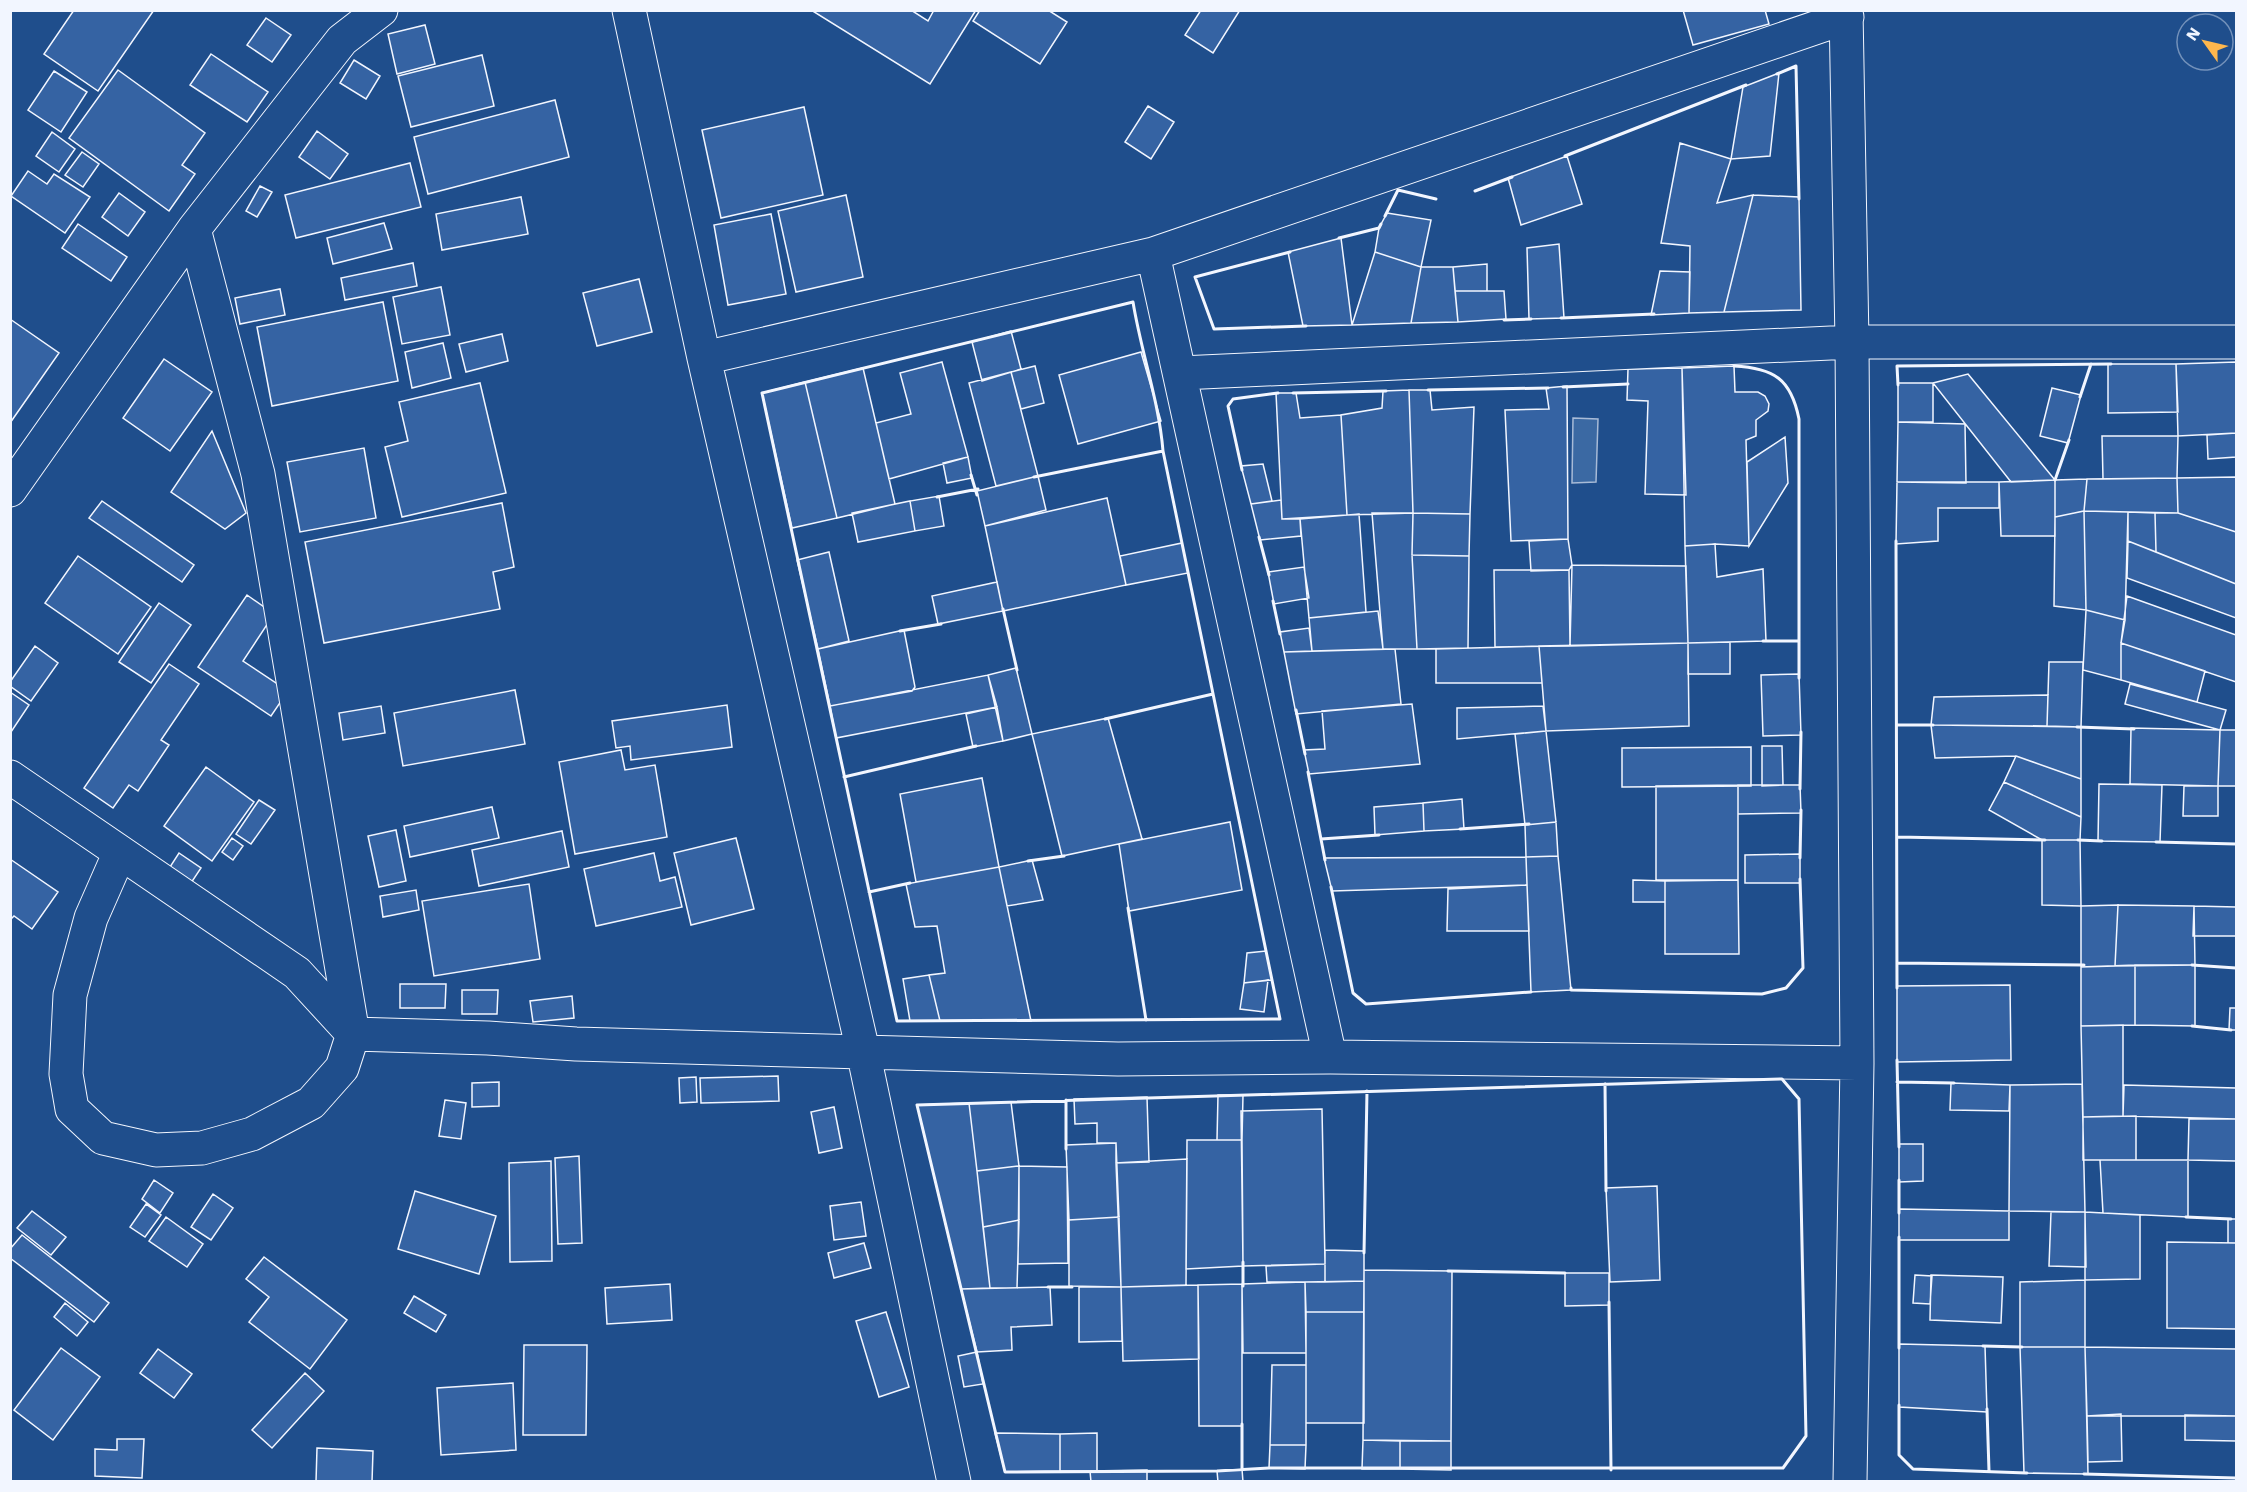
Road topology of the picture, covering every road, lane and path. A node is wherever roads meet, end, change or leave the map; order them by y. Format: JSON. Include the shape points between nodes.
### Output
{"nodes":[{"id":1,"x":381,"y":10,"type":"edge"},
{"id":2,"x":629,"y":10,"type":"edge"},
{"id":3,"x":1847,"y":14,"type":"edge"},
{"id":4,"x":194,"y":229,"type":"junction"},
{"id":5,"x":1153,"y":254,"type":"junction"},
{"id":6,"x":1852,"y":342,"type":"junction"},
{"id":7,"x":2236,"y":342,"type":"edge"},
{"id":8,"x":704,"y":358,"type":"junction"},
{"id":9,"x":1181,"y":373,"type":"junction"},
{"id":10,"x":10,"y":490,"type":"edge"},
{"id":11,"x":10,"y":777,"type":"edge"},
{"id":12,"x":120,"y":852,"type":"junction"},
{"id":13,"x":353,"y":1034,"type":"junction"},
{"id":14,"x":862,"y":1051,"type":"junction"},
{"id":15,"x":1330,"y":1057,"type":"junction"},
{"id":16,"x":1857,"y":1063,"type":"junction"},
{"id":17,"x":954,"y":1482,"type":"edge"},
{"id":18,"x":1850,"y":1482,"type":"edge"}],
"edges":[{"from":1,"to":4,"type":"street","via":[[342,40]]},
{"from":2,"to":8,"type":"street"},
{"from":3,"to":5,"type":"street"},
{"from":3,"to":6,"type":"street"},
{"from":4,"to":10,"type":"street"},
{"from":4,"to":13,"type":"street","via":[[258,474]]},
{"from":5,"to":8,"type":"street"},
{"from":5,"to":9,"type":"street"},
{"from":6,"to":7,"type":"street"},
{"from":6,"to":9,"type":"street"},
{"from":6,"to":16,"type":"street"},
{"from":8,"to":14,"type":"street"},
{"from":9,"to":15,"type":"street"},
{"from":11,"to":12,"type":"street"},
{"from":12,"to":13,"type":"street","via":[[297,973]]},
{"from":12,"to":13,"type":"street","via":[[91,918],[70,995],[66,1074],[72,1109],[103,1138],[156,1150],[202,1148],[252,1134],[311,1103],[342,1068]]},
{"from":13,"to":14,"type":"street"},
{"from":14,"to":15,"type":"street","via":[[1118,1059]]},
{"from":14,"to":17,"type":"street"},
{"from":15,"to":16,"type":"street"},
{"from":16,"to":18,"type":"street"}]}
